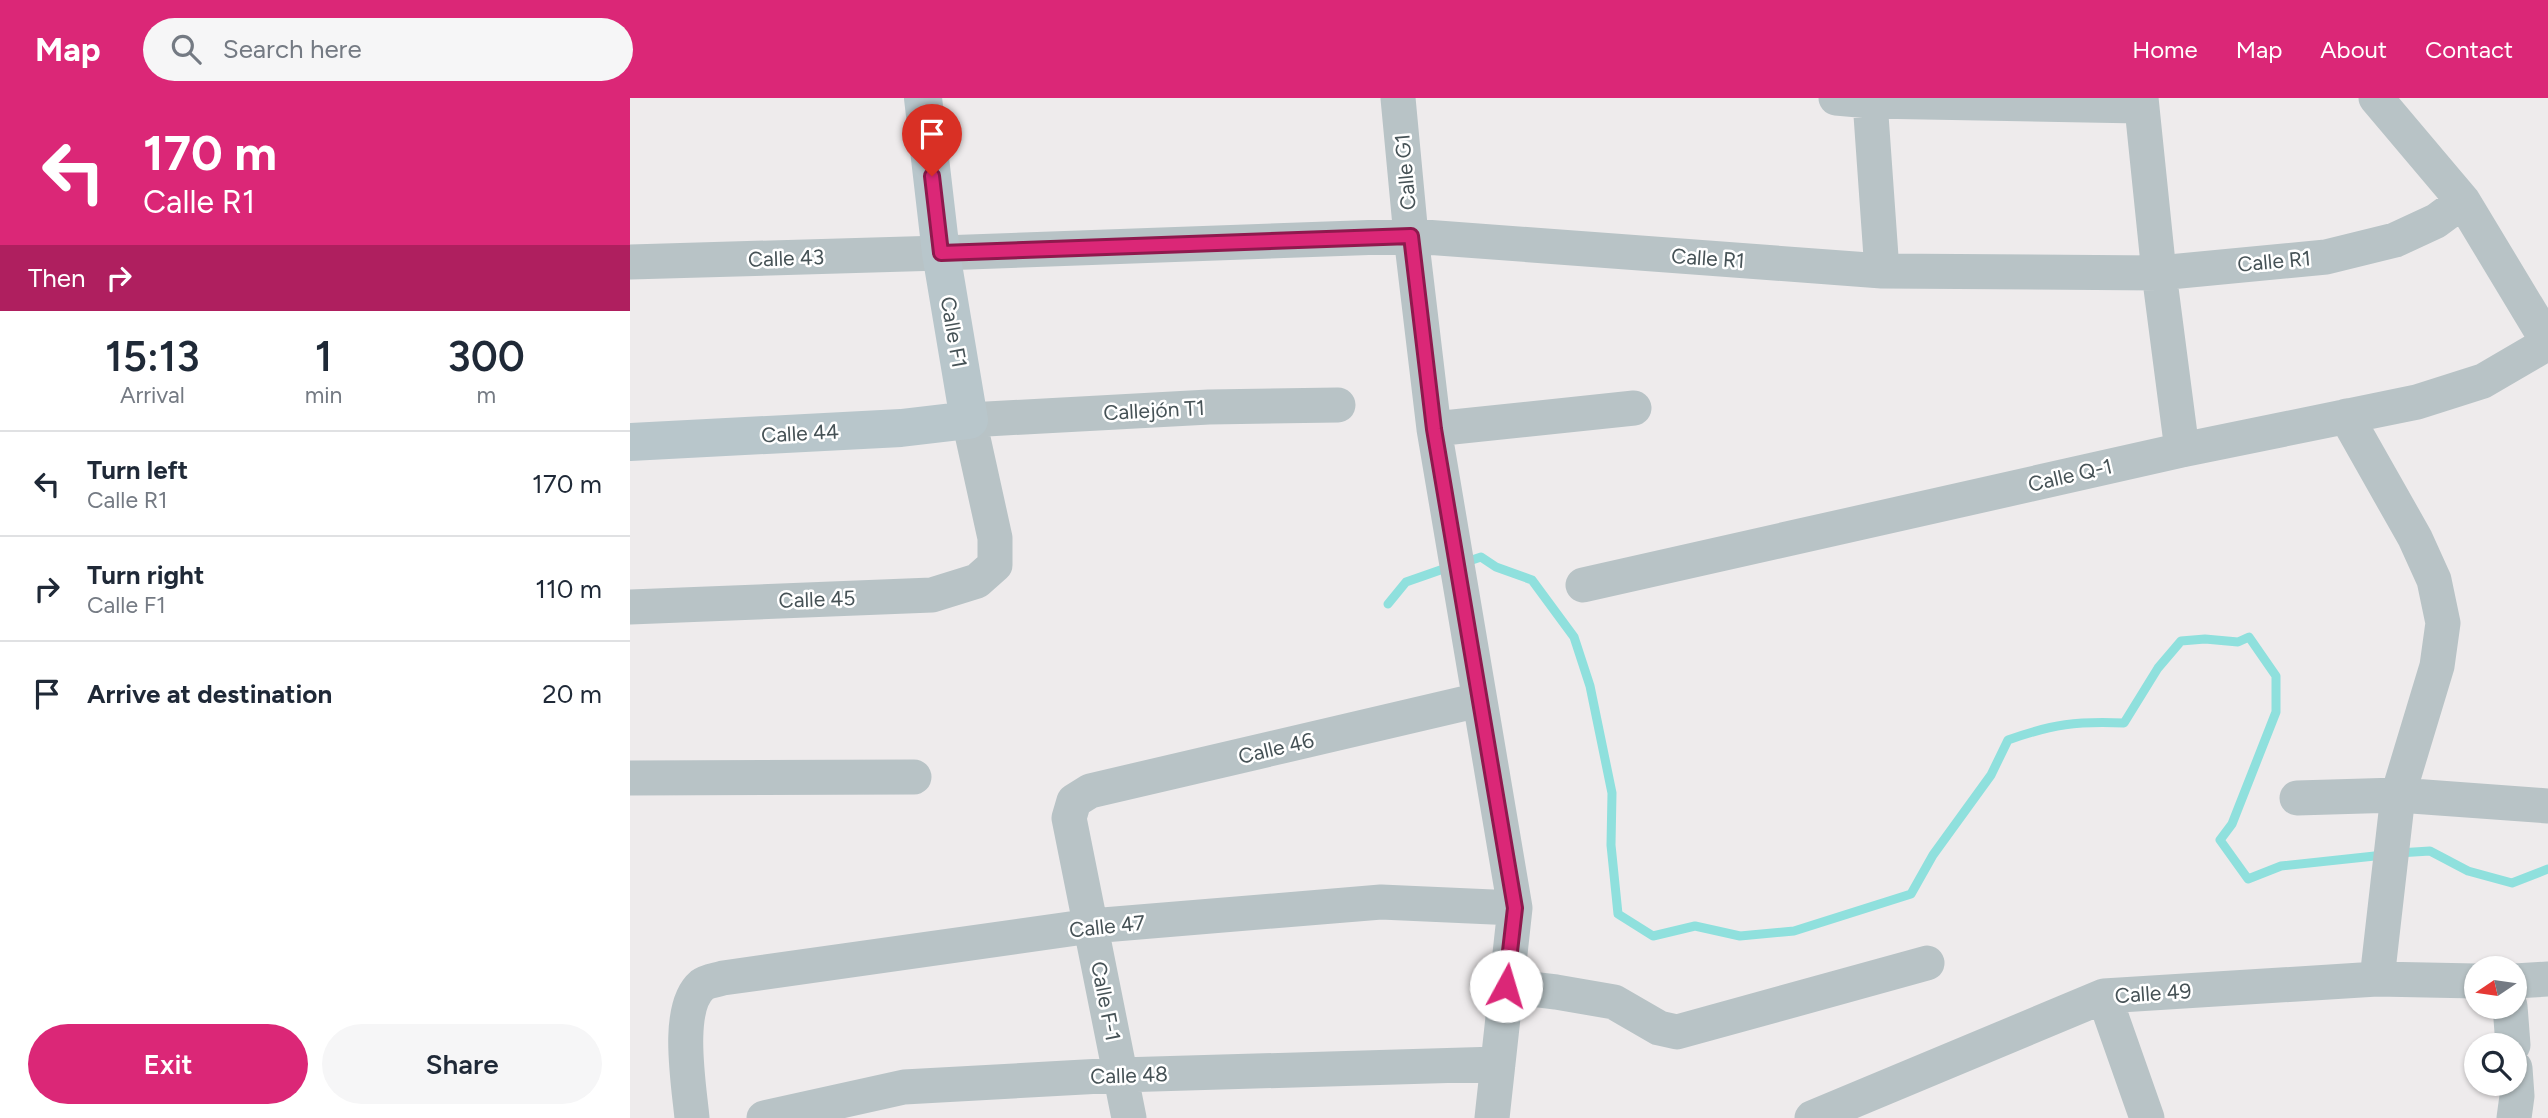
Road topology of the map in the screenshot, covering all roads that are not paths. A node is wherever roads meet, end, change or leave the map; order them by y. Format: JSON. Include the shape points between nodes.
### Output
{"nodes":[{"id":1,"x":923,"y":98,"type":"edge"},
{"id":2,"x":1398,"y":98,"type":"edge"},
{"id":3,"x":1836,"y":98,"type":"edge"},
{"id":4,"x":2376,"y":98,"type":"edge"},
{"id":5,"x":1870,"y":101,"type":"junction"},
{"id":6,"x":2140,"y":102,"type":"edge"},
{"id":7,"x":2463,"y":201,"type":"junction"},
{"id":8,"x":1411,"y":236,"type":"junction"},
{"id":9,"x":941,"y":253,"type":"junction"},
{"id":10,"x":630,"y":262,"type":"edge"},
{"id":11,"x":1882,"y":271,"type":"junction"},
{"id":12,"x":2159,"y":272,"type":"junction"},
{"id":13,"x":2548,"y":342,"type":"edge"},
{"id":14,"x":1338,"y":405,"type":"dead end"},
{"id":15,"x":1634,"y":408,"type":"dead end"},
{"id":16,"x":2346,"y":416,"type":"junction"},
{"id":17,"x":969,"y":420,"type":"junction"},
{"id":18,"x":1434,"y":429,"type":"junction"},
{"id":19,"x":630,"y":442,"type":"edge"},
{"id":20,"x":2182,"y":450,"type":"junction"},
{"id":21,"x":995,"y":565,"type":"joint"},
{"id":22,"x":1583,"y":585,"type":"dead end"},
{"id":23,"x":630,"y":607,"type":"edge"},
{"id":24,"x":1479,"y":700,"type":"junction"},
{"id":25,"x":914,"y":777,"type":"dead end"},
{"id":26,"x":630,"y":778,"type":"edge"},
{"id":27,"x":2398,"y":795,"type":"junction"},
{"id":28,"x":2297,"y":798,"type":"dead end"},
{"id":29,"x":1074,"y":801,"type":"joint"},
{"id":30,"x":2548,"y":806,"type":"edge"},
{"id":31,"x":1515,"y":908,"type":"junction"},
{"id":32,"x":1091,"y":926,"type":"junction"},
{"id":33,"x":1927,"y":963,"type":"dead end"},
{"id":34,"x":2377,"y":979,"type":"junction"},
{"id":35,"x":2548,"y":979,"type":"edge"},
{"id":36,"x":2527,"y":980,"type":"edge"},
{"id":37,"x":2464,"y":981,"type":"edge"},
{"id":38,"x":1506,"y":986,"type":"junction"},
{"id":39,"x":2104,"y":996,"type":"junction"},
{"id":40,"x":1498,"y":1064,"type":"junction"},
{"id":41,"x":1120,"y":1075,"type":"junction"},
{"id":42,"x":2517,"y":1096,"type":"edge"},
{"id":43,"x":692,"y":1118,"type":"edge"},
{"id":44,"x":764,"y":1118,"type":"edge"},
{"id":45,"x":1129,"y":1118,"type":"edge"},
{"id":46,"x":1492,"y":1118,"type":"edge"},
{"id":47,"x":1812,"y":1118,"type":"edge"},
{"id":48,"x":2147,"y":1118,"type":"edge"},
{"id":49,"x":2514,"y":1118,"type":"edge"}],
"edges":[{"from":1,"to":9,"type":"street","name":"Calle F1"},
{"from":2,"to":8,"type":"street","name":"Calle G1"},
{"from":3,"to":5,"type":"street"},
{"from":4,"to":7,"type":"street"},
{"from":5,"to":6,"type":"street"},
{"from":5,"to":11,"type":"street"},
{"from":6,"to":12,"type":"street"},
{"from":7,"to":12,"type":"street","name":"Calle R1","via":[[2436,221],[2395,240],[2326,257]]},
{"from":7,"to":13,"type":"street"},
{"from":8,"to":9,"type":"street","name":"Calle R1"},
{"from":8,"to":11,"type":"street","name":"Calle R1"},
{"from":8,"to":18,"type":"street","name":"Calle G1"},
{"from":9,"to":10,"type":"street","name":"Calle 43"},
{"from":9,"to":17,"type":"street","name":"Calle F1"},
{"from":11,"to":12,"type":"street","name":"Calle R1"},
{"from":12,"to":20,"type":"street"},
{"from":13,"to":16,"type":"street","name":"Calle Q-1","via":[[2483,381],[2417,402]]},
{"from":14,"to":17,"type":"street","name":"Callejón T1"},
{"from":15,"to":18,"type":"street"},
{"from":16,"to":20,"type":"street","name":"Calle Q-1"},
{"from":16,"to":27,"type":"street","via":[[2415,538],[2434,580],[2443,624],[2437,666]]},
{"from":17,"to":19,"type":"street","name":"Calle 44","via":[[901,428]]},
{"from":17,"to":21,"type":"street","name":"Calle F1","via":[[995,538]]},
{"from":18,"to":24,"type":"street","name":"Calle G1"},
{"from":20,"to":22,"type":"street","name":"Calle Q-1"},
{"from":21,"to":23,"type":"street","name":"Calle 45","via":[[977,581],[932,595]]},
{"from":24,"to":29,"type":"street","name":"Calle 46","via":[[1090,791]]},
{"from":24,"to":31,"type":"street","name":"Calle G1"},
{"from":25,"to":26,"type":"street"},
{"from":27,"to":28,"type":"street"},
{"from":27,"to":30,"type":"street"},
{"from":27,"to":34,"type":"street"},
{"from":29,"to":32,"type":"street","name":"Calle F-1","via":[[1069,818]]},
{"from":31,"to":32,"type":"street","name":"Calle 47","via":[[1381,902]]},
{"from":31,"to":38,"type":"street","name":"Calle G1"},
{"from":32,"to":41,"type":"street","name":"Calle F-1"},
{"from":32,"to":43,"type":"street","name":"Calle 47","via":[[703,984],[688,1005],[685,1024]]},
{"from":33,"to":38,"type":"street","via":[[1677,1032],[1659,1028],[1614,1002]]},
{"from":34,"to":37,"type":"street","name":"Calle 49"},
{"from":34,"to":39,"type":"street","name":"Calle 49"},
{"from":35,"to":36,"type":"street"},
{"from":38,"to":40,"type":"street","name":"Calle G1"},
{"from":39,"to":47,"type":"street","name":"Calle 49"},
{"from":39,"to":48,"type":"street"},
{"from":40,"to":41,"type":"street","name":"Calle 48"},
{"from":40,"to":46,"type":"street","name":"Calle G1"},
{"from":41,"to":44,"type":"street","name":"Calle 48","via":[[904,1087]]},
{"from":41,"to":45,"type":"street","name":"Calle F-1"},
{"from":42,"to":49,"type":"street"}]}
